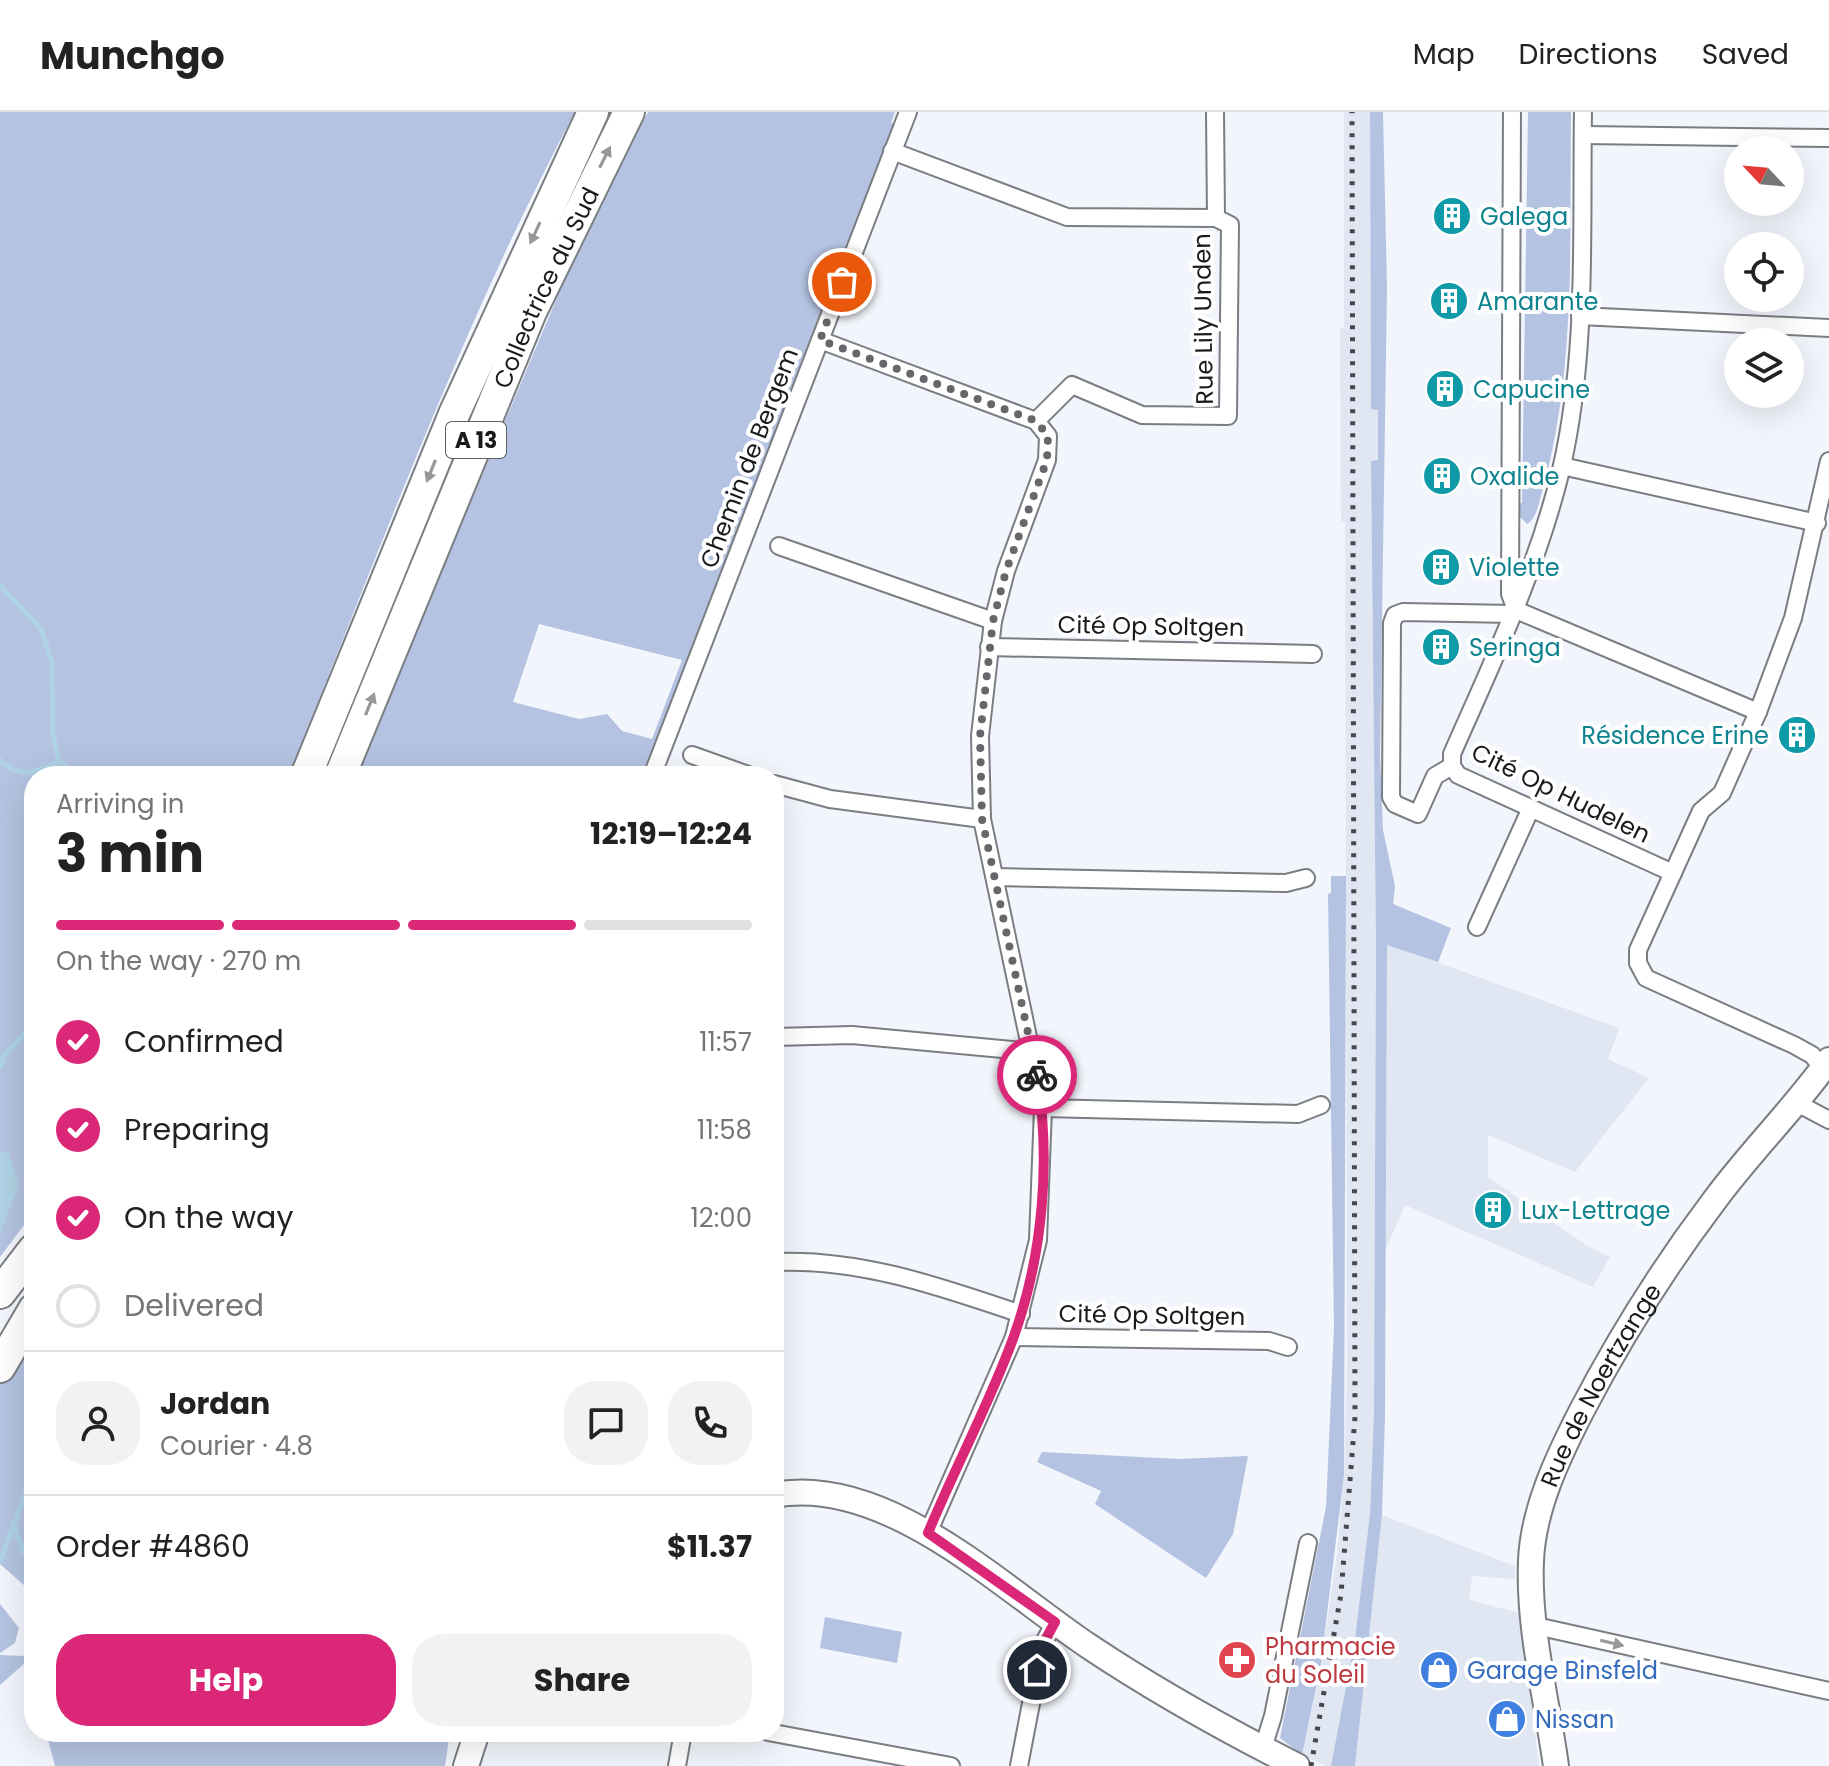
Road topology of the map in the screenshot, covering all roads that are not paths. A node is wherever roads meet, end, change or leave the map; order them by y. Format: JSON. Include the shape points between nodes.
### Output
{"nodes":[{"id":1,"x":593,"y":112,"type":"edge"},
{"id":2,"x":629,"y":112,"type":"edge"},
{"id":3,"x":908,"y":112,"type":"edge"},
{"id":4,"x":1215,"y":112,"type":"edge"},
{"id":5,"x":1512,"y":112,"type":"edge"},
{"id":6,"x":1583,"y":112,"type":"edge"},
{"id":7,"x":1583,"y":135,"type":"junction"},
{"id":8,"x":1829,"y":138,"type":"edge"},
{"id":9,"x":892,"y":151,"type":"junction"},
{"id":10,"x":1216,"y":218,"type":"junction"},
{"id":11,"x":1580,"y":316,"type":"junction"},
{"id":12,"x":1829,"y":328,"type":"edge"},
{"id":13,"x":820,"y":340,"type":"junction"},
{"id":14,"x":1036,"y":421,"type":"junction"},
{"id":15,"x":1829,"y":461,"type":"edge"},
{"id":16,"x":1562,"y":466,"type":"junction"},
{"id":17,"x":1817,"y":523,"type":"junction"},
{"id":18,"x":1510,"y":529,"type":"junction"},
{"id":19,"x":1544,"y":533,"type":"junction"},
{"id":20,"x":779,"y":546,"type":"dead end"},
{"id":21,"x":1514,"y":612,"type":"junction"},
{"id":22,"x":993,"y":621,"type":"junction"},
{"id":23,"x":989,"y":647,"type":"junction"},
{"id":24,"x":1313,"y":654,"type":"dead end"},
{"id":25,"x":1758,"y":712,"type":"junction"},
{"id":26,"x":692,"y":755,"type":"dead end"},
{"id":27,"x":310,"y":766,"type":"edge"},
{"id":28,"x":344,"y":766,"type":"edge"},
{"id":29,"x":656,"y":766,"type":"edge"},
{"id":30,"x":723,"y":766,"type":"edge"},
{"id":31,"x":1452,"y":766,"type":"junction"},
{"id":32,"x":784,"y":787,"type":"edge"},
{"id":33,"x":1531,"y":808,"type":"junction"},
{"id":34,"x":982,"y":819,"type":"junction"},
{"id":35,"x":1673,"y":873,"type":"junction"},
{"id":36,"x":995,"y":877,"type":"junction"},
{"id":37,"x":1306,"y":878,"type":"dead end"},
{"id":38,"x":1477,"y":927,"type":"dead end"},
{"id":39,"x":784,"y":1037,"type":"edge"},
{"id":40,"x":1034,"y":1052,"type":"junction"},
{"id":41,"x":1826,"y":1064,"type":"edge"},
{"id":42,"x":1795,"y":1102,"type":"junction"},
{"id":43,"x":1321,"y":1105,"type":"dead end"},
{"id":44,"x":1043,"y":1108,"type":"junction"},
{"id":45,"x":1829,"y":1120,"type":"edge"},
{"id":46,"x":24,"y":1262,"type":"edge"},
{"id":47,"x":784,"y":1263,"type":"edge"},
{"id":48,"x":0,"y":1293,"type":"edge"},
{"id":49,"x":1021,"y":1314,"type":"junction"},
{"id":50,"x":24,"y":1320,"type":"edge"},
{"id":51,"x":24,"y":1325,"type":"edge"},
{"id":52,"x":1014,"y":1337,"type":"junction"},
{"id":53,"x":1288,"y":1347,"type":"dead end"},
{"id":54,"x":0,"y":1348,"type":"edge"},
{"id":55,"x":0,"y":1367,"type":"edge"},
{"id":56,"x":784,"y":1495,"type":"edge"},
{"id":57,"x":928,"y":1533,"type":"junction"},
{"id":58,"x":1308,"y":1543,"type":"dead end"},
{"id":59,"x":1055,"y":1622,"type":"junction"},
{"id":60,"x":1536,"y":1626,"type":"junction"},
{"id":61,"x":1829,"y":1691,"type":"edge"},
{"id":62,"x":784,"y":1735,"type":"edge"},
{"id":63,"x":474,"y":1742,"type":"edge"},
{"id":64,"x":681,"y":1742,"type":"edge"},
{"id":65,"x":1263,"y":1748,"type":"junction"},
{"id":66,"x":466,"y":1766,"type":"edge"},
{"id":67,"x":677,"y":1766,"type":"edge"},
{"id":68,"x":951,"y":1766,"type":"edge"},
{"id":69,"x":1019,"y":1766,"type":"edge"},
{"id":70,"x":1297,"y":1766,"type":"edge"},
{"id":71,"x":1556,"y":1766,"type":"edge"}],
"edges":[{"from":1,"to":27,"type":"highway","name":"Collectrice du Sud","number":"A 13","one_way":true,"via":[[455,412]]},
{"from":28,"to":2,"type":"highway","name":"Collectrice du Sud","number":"A 13","one_way":true,"via":[[525,327]]},
{"from":3,"to":9,"type":"street","name":"Chemin de Bergem"},
{"from":4,"to":10,"type":"street","name":"Rue Lily Unden"},
{"from":5,"to":18,"type":"street"},
{"from":6,"to":7,"type":"street","name":"Cité Op Hudelen"},
{"from":7,"to":8,"type":"street"},
{"from":7,"to":11,"type":"street","name":"Cité Op Hudelen"},
{"from":9,"to":10,"type":"street","via":[[1067,217]]},
{"from":9,"to":13,"type":"street","name":"Chemin de Bergem"},
{"from":10,"to":14,"type":"street","name":"Rue Lily Unden","via":[[1230,225],[1228,416],[1142,415],[1072,385]]},
{"from":11,"to":12,"type":"street"},
{"from":11,"to":16,"type":"street","name":"Cité Op Hudelen"},
{"from":13,"to":14,"type":"street"},
{"from":13,"to":29,"type":"street","name":"Chemin de Bergem"},
{"from":14,"to":22,"type":"street","name":"Cité Op Soltgen","via":[[1048,436],[1047,460]]},
{"from":15,"to":17,"type":"street"},
{"from":16,"to":17,"type":"street"},
{"from":16,"to":19,"type":"street","name":"Cité Op Hudelen"},
{"from":17,"to":25,"type":"street","via":[[1793,618]]},
{"from":18,"to":19,"type":"street","via":[[1526,535]]},
{"from":18,"to":21,"type":"street"},
{"from":19,"to":21,"type":"street","name":"Cité Op Hudelen"},
{"from":20,"to":22,"type":"street"},
{"from":21,"to":25,"type":"street"},
{"from":21,"to":31,"type":"street","name":"Cité Op Hudelen","via":[[1452,754]]},
{"from":21,"to":31,"type":"street","via":[[1395,615],[1395,804],[1418,814],[1435,776]]},
{"from":22,"to":23,"type":"street","name":"Cité Op Soltgen"},
{"from":23,"to":24,"type":"street","name":"Cité Op Soltgen"},
{"from":23,"to":34,"type":"street","name":"Cité Op Soltgen","via":[[980,736]]},
{"from":25,"to":35,"type":"street","via":[[1722,793],[1701,811]]},
{"from":26,"to":30,"type":"street"},
{"from":31,"to":33,"type":"street","name":"Cité Op Hudelen","via":[[1458,775]]},
{"from":32,"to":34,"type":"street","via":[[830,799]]},
{"from":33,"to":35,"type":"street","name":"Cité Op Hudelen"},
{"from":33,"to":38,"type":"street"},
{"from":34,"to":36,"type":"street","name":"Cité Op Soltgen"},
{"from":35,"to":41,"type":"street","via":[[1638,950],[1646,978]]},
{"from":36,"to":37,"type":"street","via":[[1286,883]]},
{"from":36,"to":40,"type":"street","name":"Cité Op Soltgen"},
{"from":39,"to":40,"type":"street","via":[[852,1035]]},
{"from":40,"to":44,"type":"street","name":"Cité Op Soltgen"},
{"from":41,"to":42,"type":"main road","name":"Rue de Noertzange"},
{"from":42,"to":45,"type":"street"},
{"from":42,"to":60,"type":"main road","name":"Rue de Noertzange","via":[[1665,1270],[1573,1427],[1535,1528],[1531,1560]]},
{"from":43,"to":44,"type":"street","via":[[1298,1114]]},
{"from":44,"to":49,"type":"street","name":"Cité Op Soltgen","via":[[1038,1240]]},
{"from":46,"to":48,"type":"highway"},
{"from":47,"to":49,"type":"street","via":[[857,1268],[926,1281]]},
{"from":49,"to":52,"type":"street","name":"Cité Op Soltgen"},
{"from":50,"to":54,"type":"highway"},
{"from":51,"to":55,"type":"highway"},
{"from":52,"to":53,"type":"street","name":"Cité Op Soltgen","via":[[1269,1341]]},
{"from":52,"to":57,"type":"street","name":"Cité Op Soltgen"},
{"from":56,"to":57,"type":"main road","via":[[829,1494],[857,1500]]},
{"from":57,"to":59,"type":"main road"},
{"from":58,"to":65,"type":"street"},
{"from":59,"to":65,"type":"main road","via":[[1157,1689]]},
{"from":59,"to":69,"type":"street","via":[[1042,1646]]},
{"from":60,"to":61,"type":"street","one_way":true},
{"from":60,"to":71,"type":"main road","name":"Rue de Noertzange"},
{"from":62,"to":68,"type":"street"},
{"from":63,"to":66,"type":"main road"},
{"from":64,"to":67,"type":"street"},
{"from":65,"to":70,"type":"main road"}]}
